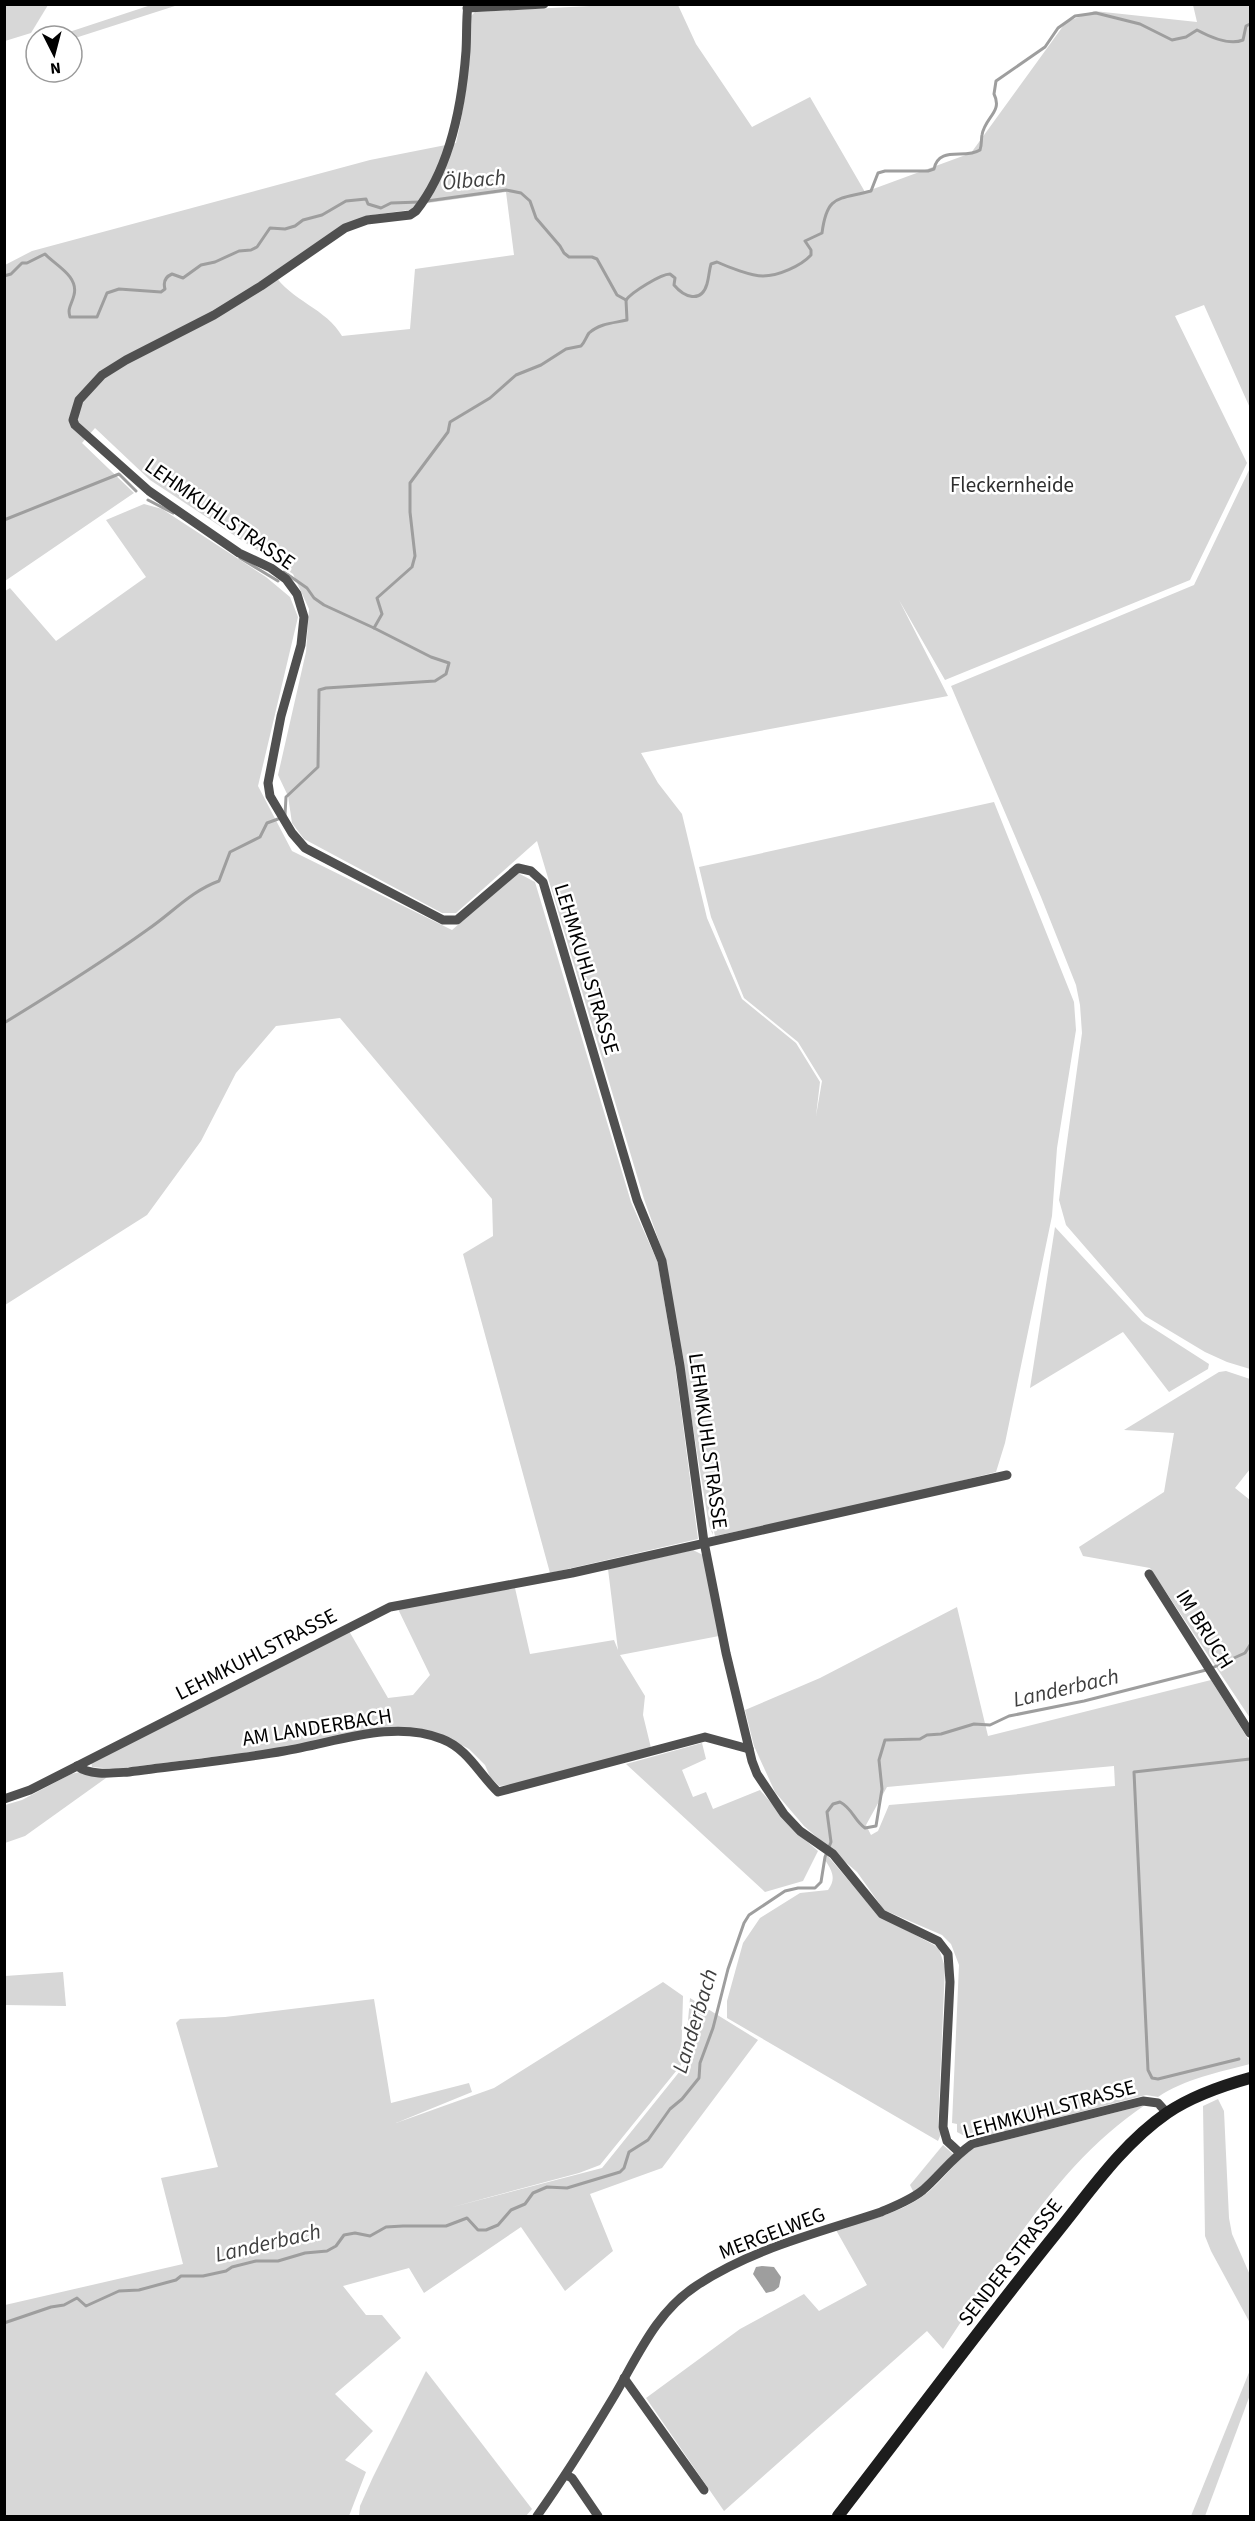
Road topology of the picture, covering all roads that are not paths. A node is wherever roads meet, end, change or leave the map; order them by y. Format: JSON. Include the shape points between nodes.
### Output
{"nodes":[{"id":1,"x":544,"y":4,"type":"edge"},
{"id":2,"x":468,"y":6,"type":"edge"},
{"id":3,"x":1007,"y":1476,"type":"dead end"},
{"id":4,"x":704,"y":1542,"type":"junction"},
{"id":5,"x":1149,"y":1574,"type":"dead end"},
{"id":6,"x":1251,"y":1733,"type":"edge"},
{"id":7,"x":749,"y":1749,"type":"junction"},
{"id":8,"x":77,"y":1766,"type":"junction"},
{"id":9,"x":4,"y":1799,"type":"edge"},
{"id":10,"x":1251,"y":2078,"type":"edge"},
{"id":11,"x":1167,"y":2113,"type":"junction"},
{"id":12,"x":960,"y":2153,"type":"junction"},
{"id":13,"x":624,"y":2378,"type":"junction"},
{"id":14,"x":566,"y":2475,"type":"junction"},
{"id":15,"x":704,"y":2490,"type":"dead end"},
{"id":16,"x":537,"y":2517,"type":"edge"},
{"id":17,"x":598,"y":2517,"type":"edge"},
{"id":18,"x":838,"y":2517,"type":"edge"}],
"edges":[{"from":1,"to":2,"type":"street"},
{"from":2,"to":4,"type":"street","name":"LEHMKUHLSTRASSE","via":[[459,110],[431,190],[419,207],[410,215],[367,220],[345,228],[214,315],[126,360],[102,375],[80,400],[73,420],[149,491],[239,554],[271,568],[297,594],[304,617],[301,645],[268,783],[270,796],[305,848],[442,920],[457,920],[518,868],[531,871],[543,882],[637,1200],[662,1261]]},
{"from":3,"to":4,"type":"street","name":"LEHMKUHLSTRASSE"},
{"from":4,"to":7,"type":"street","name":"LEHMKUHLSTRASSE"},
{"from":4,"to":8,"type":"street","name":"LEHMKUHLSTRASSE","via":[[572,1573],[390,1607]]},
{"from":5,"to":6,"type":"street","name":"IM BRUCH"},
{"from":7,"to":8,"type":"street","name":"AM LANDERBACH","via":[[705,1737],[498,1792],[459,1749],[436,1737],[408,1731],[129,1772],[105,1773]]},
{"from":7,"to":12,"type":"street","name":"LEHMKUHLSTRASSE","via":[[757,1774],[770,1795],[800,1831],[833,1854],[882,1914],[938,1941],[948,1954],[943,2127],[947,2141]]},
{"from":8,"to":9,"type":"street","name":"LEHMKUHLSTRASSE"},
{"from":10,"to":11,"type":"main road","name":"SENDER STRASSE","via":[[1220,2087]]},
{"from":11,"to":12,"type":"street","name":"LEHMKUHLSTRASSE","via":[[1158,2103],[1143,2102],[972,2144]]},
{"from":11,"to":18,"type":"main road","name":"SENDER STRASSE","via":[[1136,2138],[1093,2188]]},
{"from":12,"to":13,"type":"street","name":"MERGELWEG","via":[[921,2192],[904,2202],[738,2260],[694,2287],[661,2317]]},
{"from":13,"to":14,"type":"street","name":"MERGELWEG"},
{"from":13,"to":15,"type":"street"},
{"from":14,"to":16,"type":"street","name":"MERGELWEG"},
{"from":14,"to":17,"type":"street"}]}
